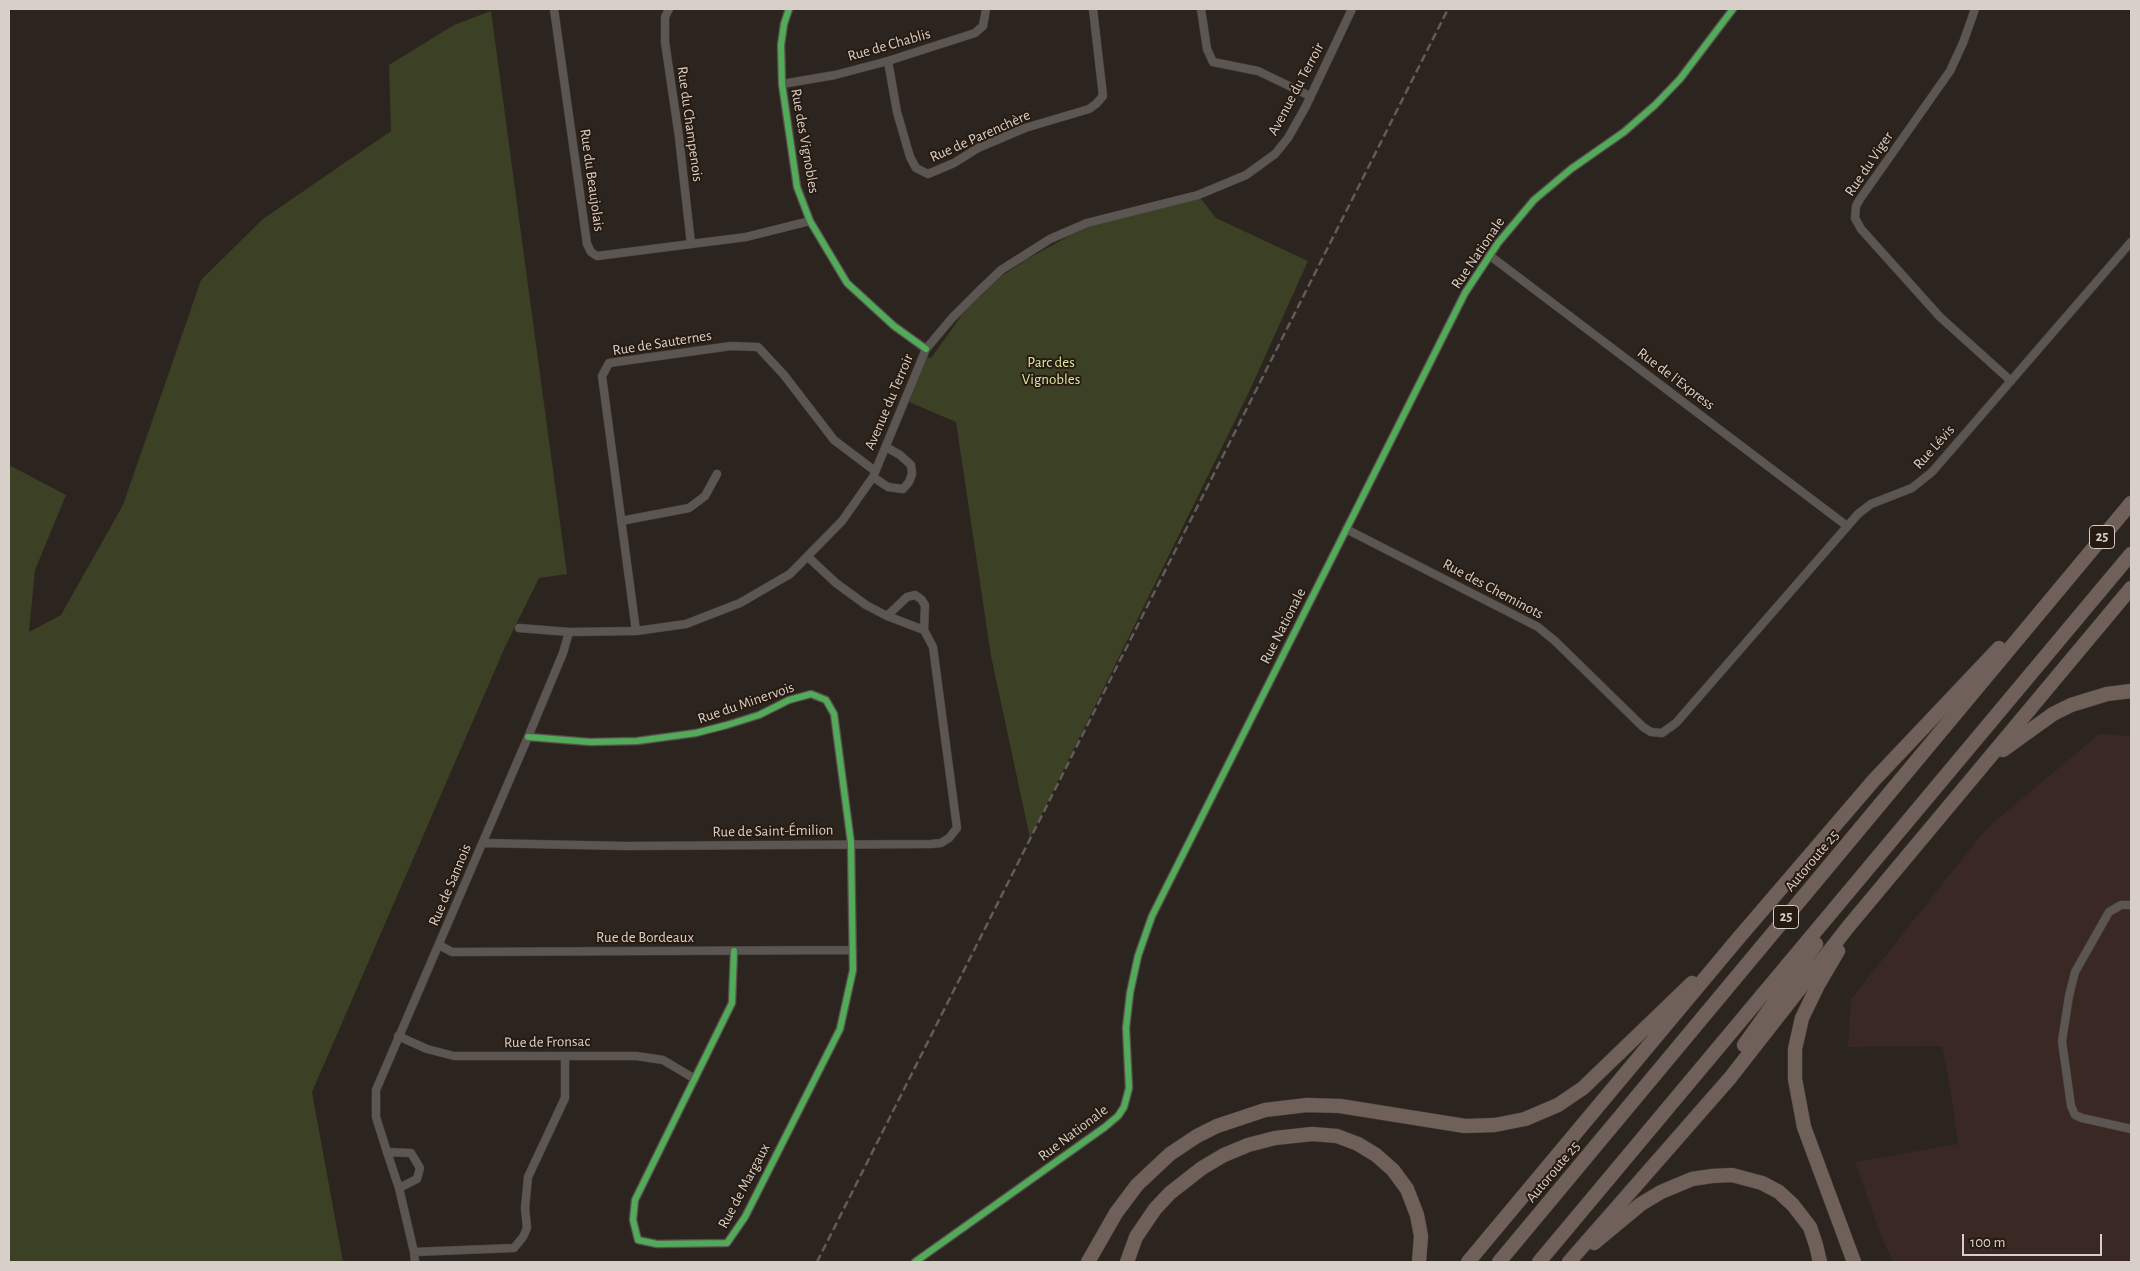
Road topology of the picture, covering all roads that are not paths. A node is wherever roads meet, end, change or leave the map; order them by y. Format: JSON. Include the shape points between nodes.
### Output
{"nodes":[{"id":1,"x":554,"y":9,"type":"edge"},
{"id":2,"x":669,"y":9,"type":"edge"},
{"id":3,"x":789,"y":9,"type":"edge"},
{"id":4,"x":986,"y":9,"type":"edge"},
{"id":5,"x":1093,"y":9,"type":"edge"},
{"id":6,"x":1201,"y":9,"type":"edge"},
{"id":7,"x":1352,"y":9,"type":"edge"},
{"id":8,"x":1733,"y":9,"type":"edge"},
{"id":9,"x":1975,"y":9,"type":"edge"},
{"id":10,"x":888,"y":61,"type":"junction"},
{"id":11,"x":782,"y":84,"type":"junction"},
{"id":12,"x":1310,"y":96,"type":"junction"},
{"id":13,"x":810,"y":221,"type":"junction"},
{"id":14,"x":2131,"y":242,"type":"edge"},
{"id":15,"x":691,"y":244,"type":"junction"},
{"id":16,"x":1489,"y":255,"type":"junction"},
{"id":17,"x":926,"y":349,"type":"junction"},
{"id":18,"x":2011,"y":381,"type":"junction"},
{"id":19,"x":886,"y":447,"type":"junction"},
{"id":20,"x":717,"y":474,"type":"dead end"},
{"id":21,"x":874,"y":474,"type":"junction"},
{"id":22,"x":2131,"y":503,"type":"edge"},
{"id":23,"x":622,"y":522,"type":"junction"},
{"id":24,"x":1847,"y":526,"type":"junction"},
{"id":25,"x":1346,"y":529,"type":"junction"},
{"id":26,"x":2131,"y":554,"type":"edge"},
{"id":27,"x":808,"y":557,"type":"junction"},
{"id":28,"x":2073,"y":572,"type":"junction"},
{"id":29,"x":2131,"y":588,"type":"edge"},
{"id":30,"x":887,"y":616,"type":"junction"},
{"id":31,"x":519,"y":628,"type":"dead end"},
{"id":32,"x":924,"y":630,"type":"junction"},
{"id":33,"x":636,"y":631,"type":"junction"},
{"id":34,"x":569,"y":632,"type":"junction"},
{"id":35,"x":2131,"y":691,"type":"edge"},
{"id":36,"x":1658,"y":734,"type":"joint"},
{"id":37,"x":528,"y":737,"type":"junction"},
{"id":38,"x":1986,"y":762,"type":"junction"},
{"id":39,"x":483,"y":843,"type":"junction"},
{"id":40,"x":851,"y":843,"type":"junction"},
{"id":41,"x":1869,"y":868,"type":"junction"},
{"id":42,"x":2131,"y":905,"type":"edge"},
{"id":43,"x":1848,"y":927,"type":"junction"},
{"id":44,"x":1736,"y":942,"type":"junction"},
{"id":45,"x":439,"y":945,"type":"junction"},
{"id":46,"x":853,"y":950,"type":"junction"},
{"id":47,"x":734,"y":951,"type":"junction"},
{"id":48,"x":398,"y":1036,"type":"junction"},
{"id":49,"x":565,"y":1056,"type":"junction"},
{"id":50,"x":696,"y":1080,"type":"junction"},
{"id":51,"x":2131,"y":1129,"type":"edge"},
{"id":52,"x":387,"y":1152,"type":"junction"},
{"id":53,"x":1638,"y":1182,"type":"junction"},
{"id":54,"x":398,"y":1188,"type":"junction"},
{"id":55,"x":414,"y":1252,"type":"junction"},
{"id":56,"x":415,"y":1262,"type":"edge"},
{"id":57,"x":916,"y":1262,"type":"edge"},
{"id":58,"x":1088,"y":1262,"type":"edge"},
{"id":59,"x":1128,"y":1262,"type":"edge"},
{"id":60,"x":1419,"y":1262,"type":"edge"},
{"id":61,"x":1468,"y":1262,"type":"edge"},
{"id":62,"x":1499,"y":1262,"type":"edge"},
{"id":63,"x":1539,"y":1262,"type":"edge"},
{"id":64,"x":1570,"y":1262,"type":"edge"},
{"id":65,"x":1820,"y":1262,"type":"edge"},
{"id":66,"x":1854,"y":1262,"type":"edge"}],
"edges":[{"from":1,"to":15,"type":"street","name":"Rue du Beaujolais","via":[[587,244],[591,252],[597,256]]},
{"from":2,"to":15,"type":"street","name":"Rue du Champenois","via":[[665,18],[665,42]]},
{"from":3,"to":11,"type":"street","name":"Rue des Vignobles","via":[[781,45]]},
{"from":4,"to":10,"type":"street","name":"Rue de Chablis","via":[[983,26],[975,33]]},
{"from":5,"to":10,"type":"street","name":"Rue de Parenchère","via":[[1103,96],[1096,104],[1025,128],[928,174],[916,168],[910,157],[897,112]]},
{"from":6,"to":12,"type":"street","via":[[1207,49],[1213,62],[1258,71]]},
{"from":7,"to":12,"type":"street","name":"Avenue du Terroir"},
{"from":8,"to":16,"type":"street","name":"Rue Nationale","via":[[1663,98],[1624,132],[1541,194],[1516,219]]},
{"from":9,"to":18,"type":"street","name":"Rue du Viger","via":[[1950,71],[1860,199],[1855,218],[1861,229],[1940,317]]},
{"from":10,"to":11,"type":"street","name":"Rue de Chablis"},
{"from":11,"to":13,"type":"street","name":"Rue des Vignobles","via":[[797,187]]},
{"from":12,"to":17,"type":"street","name":"Avenue du Terroir","via":[[1288,138],[1275,154],[1246,175],[1198,194],[1087,223],[1050,239],[1001,270]]},
{"from":13,"to":15,"type":"street","name":"Rue du Beaujolais","via":[[746,237]]},
{"from":13,"to":17,"type":"street","name":"Rue des Vignobles","via":[[847,283],[894,326]]},
{"from":14,"to":18,"type":"street","name":"Rue Lévis"},
{"from":16,"to":24,"type":"street","name":"Rue de l'Express"},
{"from":16,"to":25,"type":"street","name":"Rue Nationale","via":[[1465,293]]},
{"from":17,"to":19,"type":"street","name":"Avenue du Terroir"},
{"from":18,"to":24,"type":"street","name":"Rue Lévis","via":[[1926,478],[1912,488],[1871,504]]},
{"from":19,"to":21,"type":"street","name":"Avenue du Terroir"},
{"from":19,"to":21,"type":"street","via":[[911,465],[909,482],[903,489],[888,487]]},
{"from":20,"to":23,"type":"street","via":[[705,496],[689,508]]},
{"from":21,"to":23,"type":"street","name":"Rue de Sauternes","via":[[834,440],[758,347],[731,346],[609,363],[602,376]]},
{"from":21,"to":27,"type":"street","name":"Avenue du Terroir","via":[[842,522]]},
{"from":22,"to":28,"type":"highway","name":"Autoroute 25","number":"25"},
{"from":23,"to":33,"type":"street","name":"Rue de Sauternes"},
{"from":24,"to":36,"type":"street","name":"Rue Lévis","via":[[1676,722]]},
{"from":25,"to":36,"type":"street","name":"Rue des Cheminots","via":[[1538,627],[1643,727]]},
{"from":25,"to":57,"type":"street","name":"Rue Nationale","via":[[1159,900],[1146,932],[1134,968],[1128,1005],[1129,1088],[1124,1107],[1105,1127]]},
{"from":26,"to":41,"type":"highway","number":"25"},
{"from":27,"to":30,"type":"street","via":[[844,589]]},
{"from":27,"to":33,"type":"street","name":"Avenue du Terroir","via":[[790,574],[740,603],[686,624]]},
{"from":28,"to":44,"type":"highway","via":[[1874,780]]},
{"from":28,"to":62,"type":"highway","name":"Autoroute 25","number":"25"},
{"from":29,"to":38,"type":"highway"},
{"from":30,"to":32,"type":"street"},
{"from":30,"to":32,"type":"street","via":[[907,597],[915,595],[926,605]]},
{"from":31,"to":34,"type":"street","name":"Avenue du Terroir"},
{"from":32,"to":40,"type":"street","name":"Rue de Saint-Émilion","via":[[932,647],[957,828],[940,843]]},
{"from":33,"to":34,"type":"street","name":"Avenue du Terroir"},
{"from":34,"to":37,"type":"street","name":"Rue de Sannois"},
{"from":35,"to":38,"type":"highway","via":[[2098,696],[2062,710]]},
{"from":37,"to":39,"type":"street","name":"Rue de Sannois"},
{"from":37,"to":40,"type":"street","name":"Rue du Minervois","via":[[590,742],[637,741],[696,733],[743,720],[811,694],[826,700],[834,714]]},
{"from":38,"to":43,"type":"highway"},
{"from":39,"to":40,"type":"street","name":"Rue de Saint-Émilion","via":[[673,846]]},
{"from":39,"to":45,"type":"street","name":"Rue de Sannois"},
{"from":40,"to":46,"type":"street","name":"Rue de Margaux"},
{"from":41,"to":53,"type":"highway","via":[[1712,1091]]},
{"from":41,"to":63,"type":"highway","number":"25"},
{"from":42,"to":51,"type":"street","via":[[2121,905],[2109,912],[2075,972],[2062,1041],[2075,1114]]},
{"from":43,"to":53,"type":"highway","via":[[1730,1078]]},
{"from":43,"to":66,"type":"highway","via":[[1802,1018],[1794,1070],[1804,1128]]},
{"from":44,"to":58,"type":"highway","via":[[1645,1026],[1596,1077],[1550,1110],[1514,1122],[1486,1126],[1455,1125],[1318,1105],[1277,1108],[1234,1119],[1180,1146],[1146,1175],[1116,1213]]},
{"from":44,"to":61,"type":"highway"},
{"from":45,"to":47,"type":"street","name":"Rue de Bordeaux","via":[[452,952]]},
{"from":45,"to":48,"type":"street","name":"Rue de Sannois"},
{"from":46,"to":47,"type":"street","name":"Rue de Bordeaux"},
{"from":46,"to":50,"type":"street","name":"Rue de Margaux","via":[[854,970],[840,1029],[737,1231],[727,1243],[657,1244],[638,1240],[633,1220],[635,1200]]},
{"from":47,"to":50,"type":"street","name":"Rue de Margaux","via":[[732,1003]]},
{"from":48,"to":49,"type":"street","name":"Rue de Fronsac","via":[[454,1056]]},
{"from":48,"to":52,"type":"street","name":"Rue de Sannois","via":[[376,1090],[376,1117]]},
{"from":49,"to":50,"type":"street","name":"Rue de Fronsac","via":[[636,1056],[663,1060]]},
{"from":49,"to":55,"type":"street","via":[[565,1098],[528,1177],[524,1237],[514,1248]]},
{"from":52,"to":54,"type":"street","name":"Rue de Sannois"},
{"from":52,"to":54,"type":"street","via":[[411,1153],[420,1168],[417,1179]]},
{"from":53,"to":64,"type":"highway"},
{"from":54,"to":55,"type":"street","name":"Rue de Sannois"},
{"from":55,"to":56,"type":"street","name":"Rue de Sannois"},
{"from":59,"to":60,"type":"highway","via":[[1136,1237],[1155,1209],[1202,1168],[1255,1143],[1312,1134],[1337,1136],[1358,1144],[1393,1170],[1407,1189],[1418,1215],[1421,1236]]},
{"from":64,"to":65,"type":"highway","via":[[1656,1195],[1692,1179],[1723,1175],[1753,1179],[1786,1198],[1810,1228]]}]}
